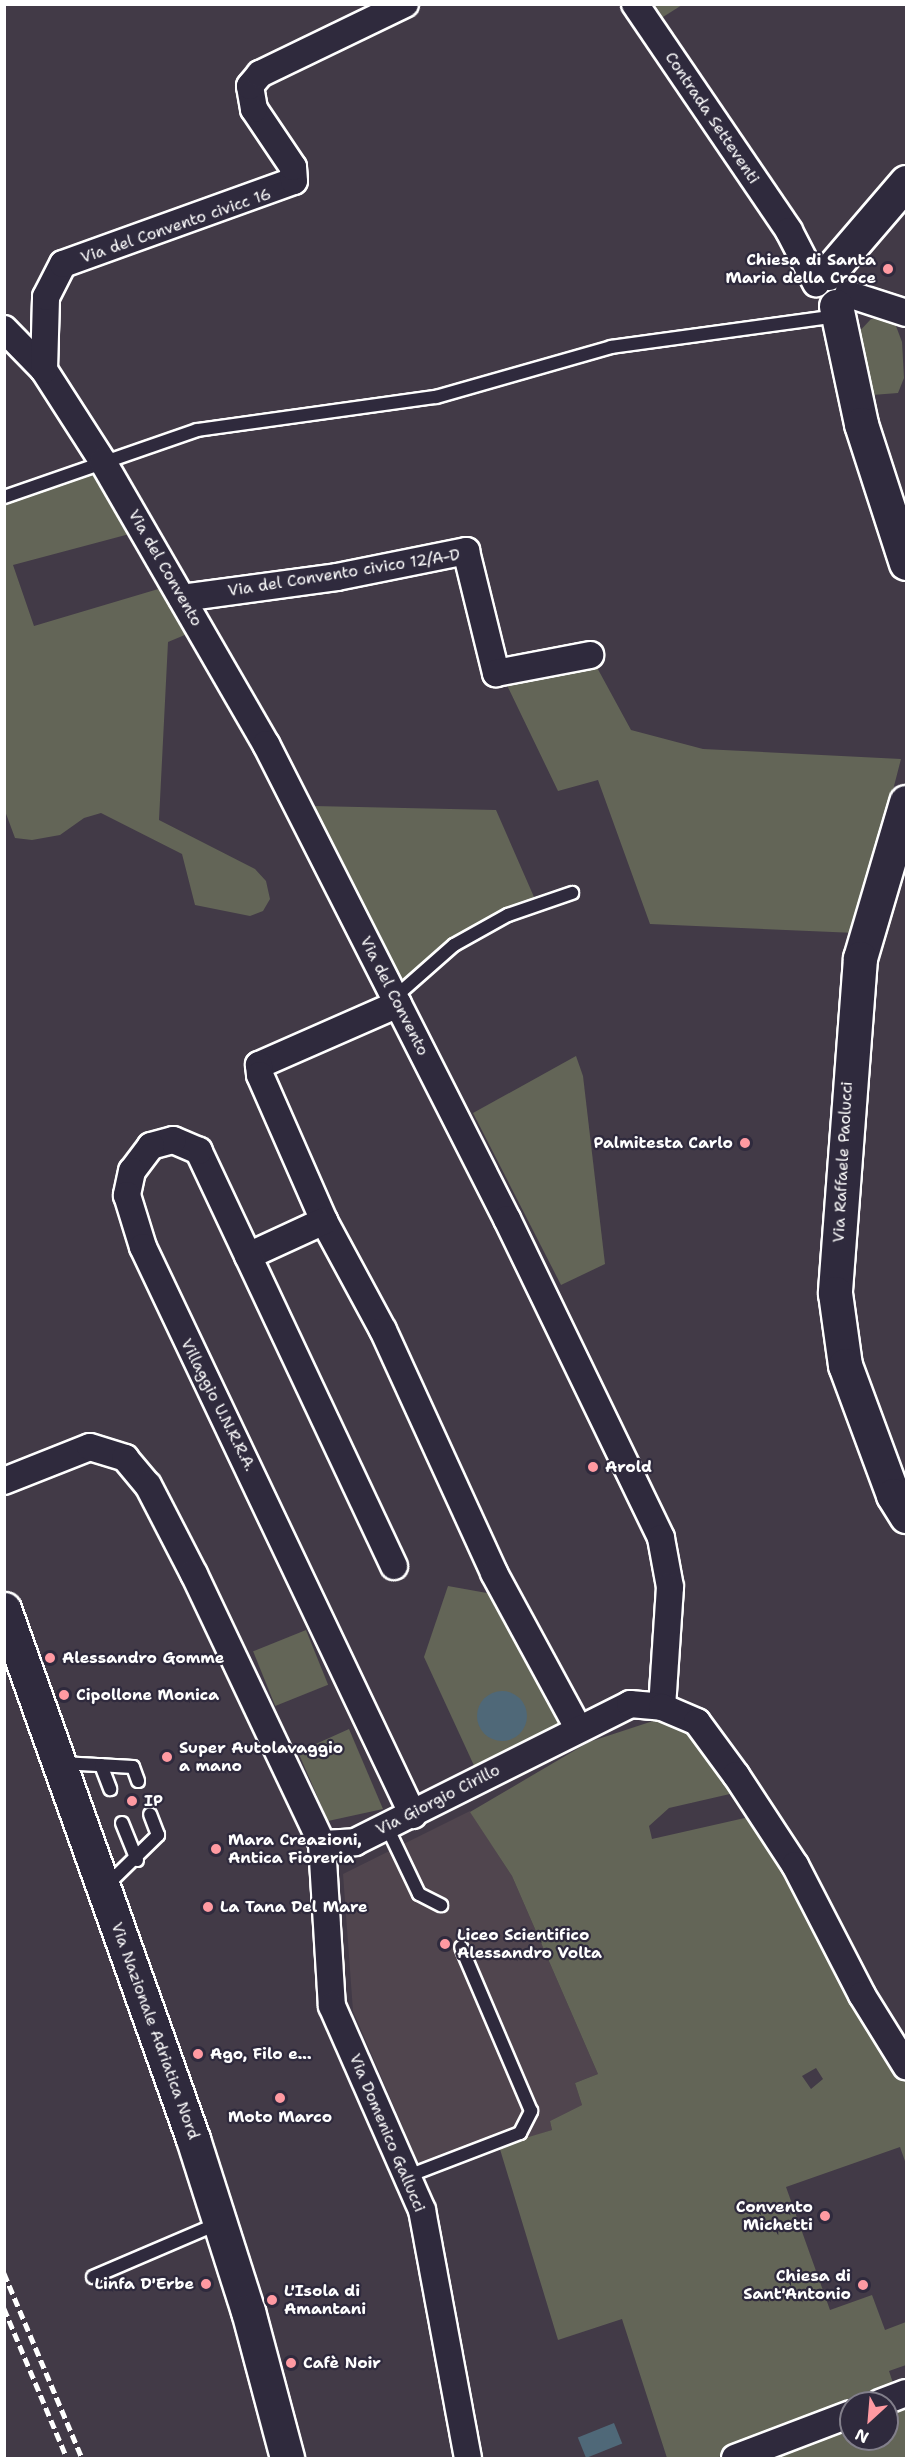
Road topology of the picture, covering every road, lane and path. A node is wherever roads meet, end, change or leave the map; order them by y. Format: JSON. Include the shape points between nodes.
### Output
{"nodes":[{"id":1,"x":405,"y":4,"type":"edge"},
{"id":2,"x":635,"y":4,"type":"edge"},
{"id":3,"x":900,"y":189,"type":"edge"},
{"id":4,"x":834,"y":290,"type":"junction"},
{"id":5,"x":906,"y":313,"type":"edge"},
{"id":6,"x":4,"y":329,"type":"edge"},
{"id":7,"x":44,"y":370,"type":"junction"},
{"id":8,"x":103,"y":462,"type":"junction"},
{"id":9,"x":4,"y":497,"type":"edge"},
{"id":10,"x":906,"y":563,"type":"edge"},
{"id":11,"x":182,"y":598,"type":"junction"},
{"id":12,"x":590,"y":655,"type":"dead end"},
{"id":13,"x":906,"y":802,"type":"edge"},
{"id":14,"x":572,"y":893,"type":"dead end"},
{"id":15,"x":396,"y":1001,"type":"junction"},
{"id":16,"x":324,"y":1221,"type":"junction"},
{"id":17,"x":248,"y":1256,"type":"junction"},
{"id":18,"x":4,"y":1481,"type":"edge"},
{"id":19,"x":906,"y":1516,"type":"edge"},
{"id":20,"x":394,"y":1566,"type":"dead end"},
{"id":21,"x":4,"y":1609,"type":"edge"},
{"id":22,"x":662,"y":1707,"type":"junction"},
{"id":23,"x":578,"y":1728,"type":"junction"},
{"id":24,"x":61,"y":1763,"type":"junction"},
{"id":25,"x":101,"y":1766,"type":"junction"},
{"id":26,"x":138,"y":1781,"type":"dead end"},
{"id":27,"x":110,"y":1789,"type":"dead end"},
{"id":28,"x":150,"y":1814,"type":"dead end"},
{"id":29,"x":412,"y":1815,"type":"junction"},
{"id":30,"x":122,"y":1823,"type":"dead end"},
{"id":31,"x":387,"y":1827,"type":"junction"},
{"id":32,"x":322,"y":1844,"type":"junction"},
{"id":33,"x":136,"y":1860,"type":"junction"},
{"id":34,"x":105,"y":1887,"type":"junction"},
{"id":35,"x":441,"y":1905,"type":"dead end"},
{"id":36,"x":461,"y":1947,"type":"dead end"},
{"id":37,"x":906,"y":2066,"type":"edge"},
{"id":38,"x":408,"y":2176,"type":"junction"},
{"id":39,"x":220,"y":2223,"type":"junction"},
{"id":40,"x":93,"y":2277,"type":"dead end"},
{"id":41,"x":839,"y":2419,"type":"edge"},
{"id":42,"x":287,"y":2458,"type":"edge"},
{"id":43,"x":468,"y":2458,"type":"edge"},
{"id":44,"x":740,"y":2458,"type":"edge"}],
"edges":[{"from":1,"to":7,"type":"street","name":"Via del Convento civicc 16","via":[[260,74],[250,86],[254,109],[293,167],[294,182],[63,264],[46,297]]},
{"from":2,"to":4,"type":"street","name":"Contrada Setteventi","via":[[789,231],[813,250]]},
{"from":3,"to":4,"type":"main road"},
{"from":4,"to":5,"type":"street"},
{"from":4,"to":8,"type":"lane","via":[[436,397],[197,429]]},
{"from":4,"to":10,"type":"main road","via":[[861,424]]},
{"from":6,"to":7,"type":"street","name":"Via del Convento"},
{"from":7,"to":8,"type":"street","name":"Via del Convento"},
{"from":8,"to":9,"type":"lane"},
{"from":8,"to":11,"type":"street","name":"Via del Convento"},
{"from":11,"to":12,"type":"street","name":"Via del Convento civico 12/A-D","via":[[337,578],[466,551],[496,673]]},
{"from":11,"to":15,"type":"street","name":"Via del Convento","via":[[271,753]]},
{"from":13,"to":19,"type":"main road","name":"Via Raffaele Paolucci","via":[[860,958],[835,1293],[845,1365],[893,1495]]},
{"from":14,"to":15,"type":"lane","via":[[508,915],[454,945]]},
{"from":15,"to":16,"type":"street","via":[[259,1065]]},
{"from":15,"to":22,"type":"street","name":"Via del Convento","via":[[661,1538],[670,1587]]},
{"from":16,"to":17,"type":"street"},
{"from":16,"to":23,"type":"street","via":[[383,1330],[494,1573]]},
{"from":17,"to":20,"type":"street","name":"Villaggio U.N.R.R.A."},
{"from":17,"to":29,"type":"street","name":"Villaggio U.N.R.R.A.","via":[[199,1151],[173,1140],[141,1154],[127,1195],[143,1247]]},
{"from":18,"to":32,"type":"street","via":[[90,1447],[125,1458],[148,1485],[194,1574]]},
{"from":21,"to":24,"type":"main road","name":"Via Nazionale Adriatica Nord"},
{"from":22,"to":23,"type":"street","name":"Via Giorgio Cirillo","via":[[630,1704]]},
{"from":22,"to":37,"type":"street","name":"Via Giorgio Cirillo","via":[[697,1722],[736,1775],[795,1865],[862,1995]]},
{"from":23,"to":29,"type":"street","name":"Via Giorgio Cirillo"},
{"from":24,"to":25,"type":"lane"},
{"from":24,"to":34,"type":"main road","name":"Via Nazionale Adriatica Nord"},
{"from":25,"to":26,"type":"lane","via":[[133,1767]]},
{"from":25,"to":27,"type":"lane"},
{"from":28,"to":33,"type":"lane","via":[[158,1834]]},
{"from":29,"to":31,"type":"street","name":"Via Giorgio Cirillo"},
{"from":30,"to":33,"type":"lane"},
{"from":31,"to":32,"type":"street","name":"Via Giorgio Cirillo","via":[[355,1842]]},
{"from":31,"to":35,"type":"lane","via":[[419,1894]]},
{"from":32,"to":38,"type":"street","name":"Via Domenico Gallucci","via":[[332,2006]]},
{"from":33,"to":34,"type":"lane"},
{"from":34,"to":39,"type":"main road","name":"Via Nazionale Adriatica Nord"},
{"from":36,"to":38,"type":"lane","via":[[531,2111],[520,2133]]},
{"from":38,"to":43,"type":"street","name":"Via Domenico Gallucci","via":[[422,2210],[438,2277]]},
{"from":39,"to":40,"type":"lane"},
{"from":39,"to":42,"type":"main road","name":"Via Nazionale Adriatica Nord"},
{"from":41,"to":44,"type":"street"}]}
